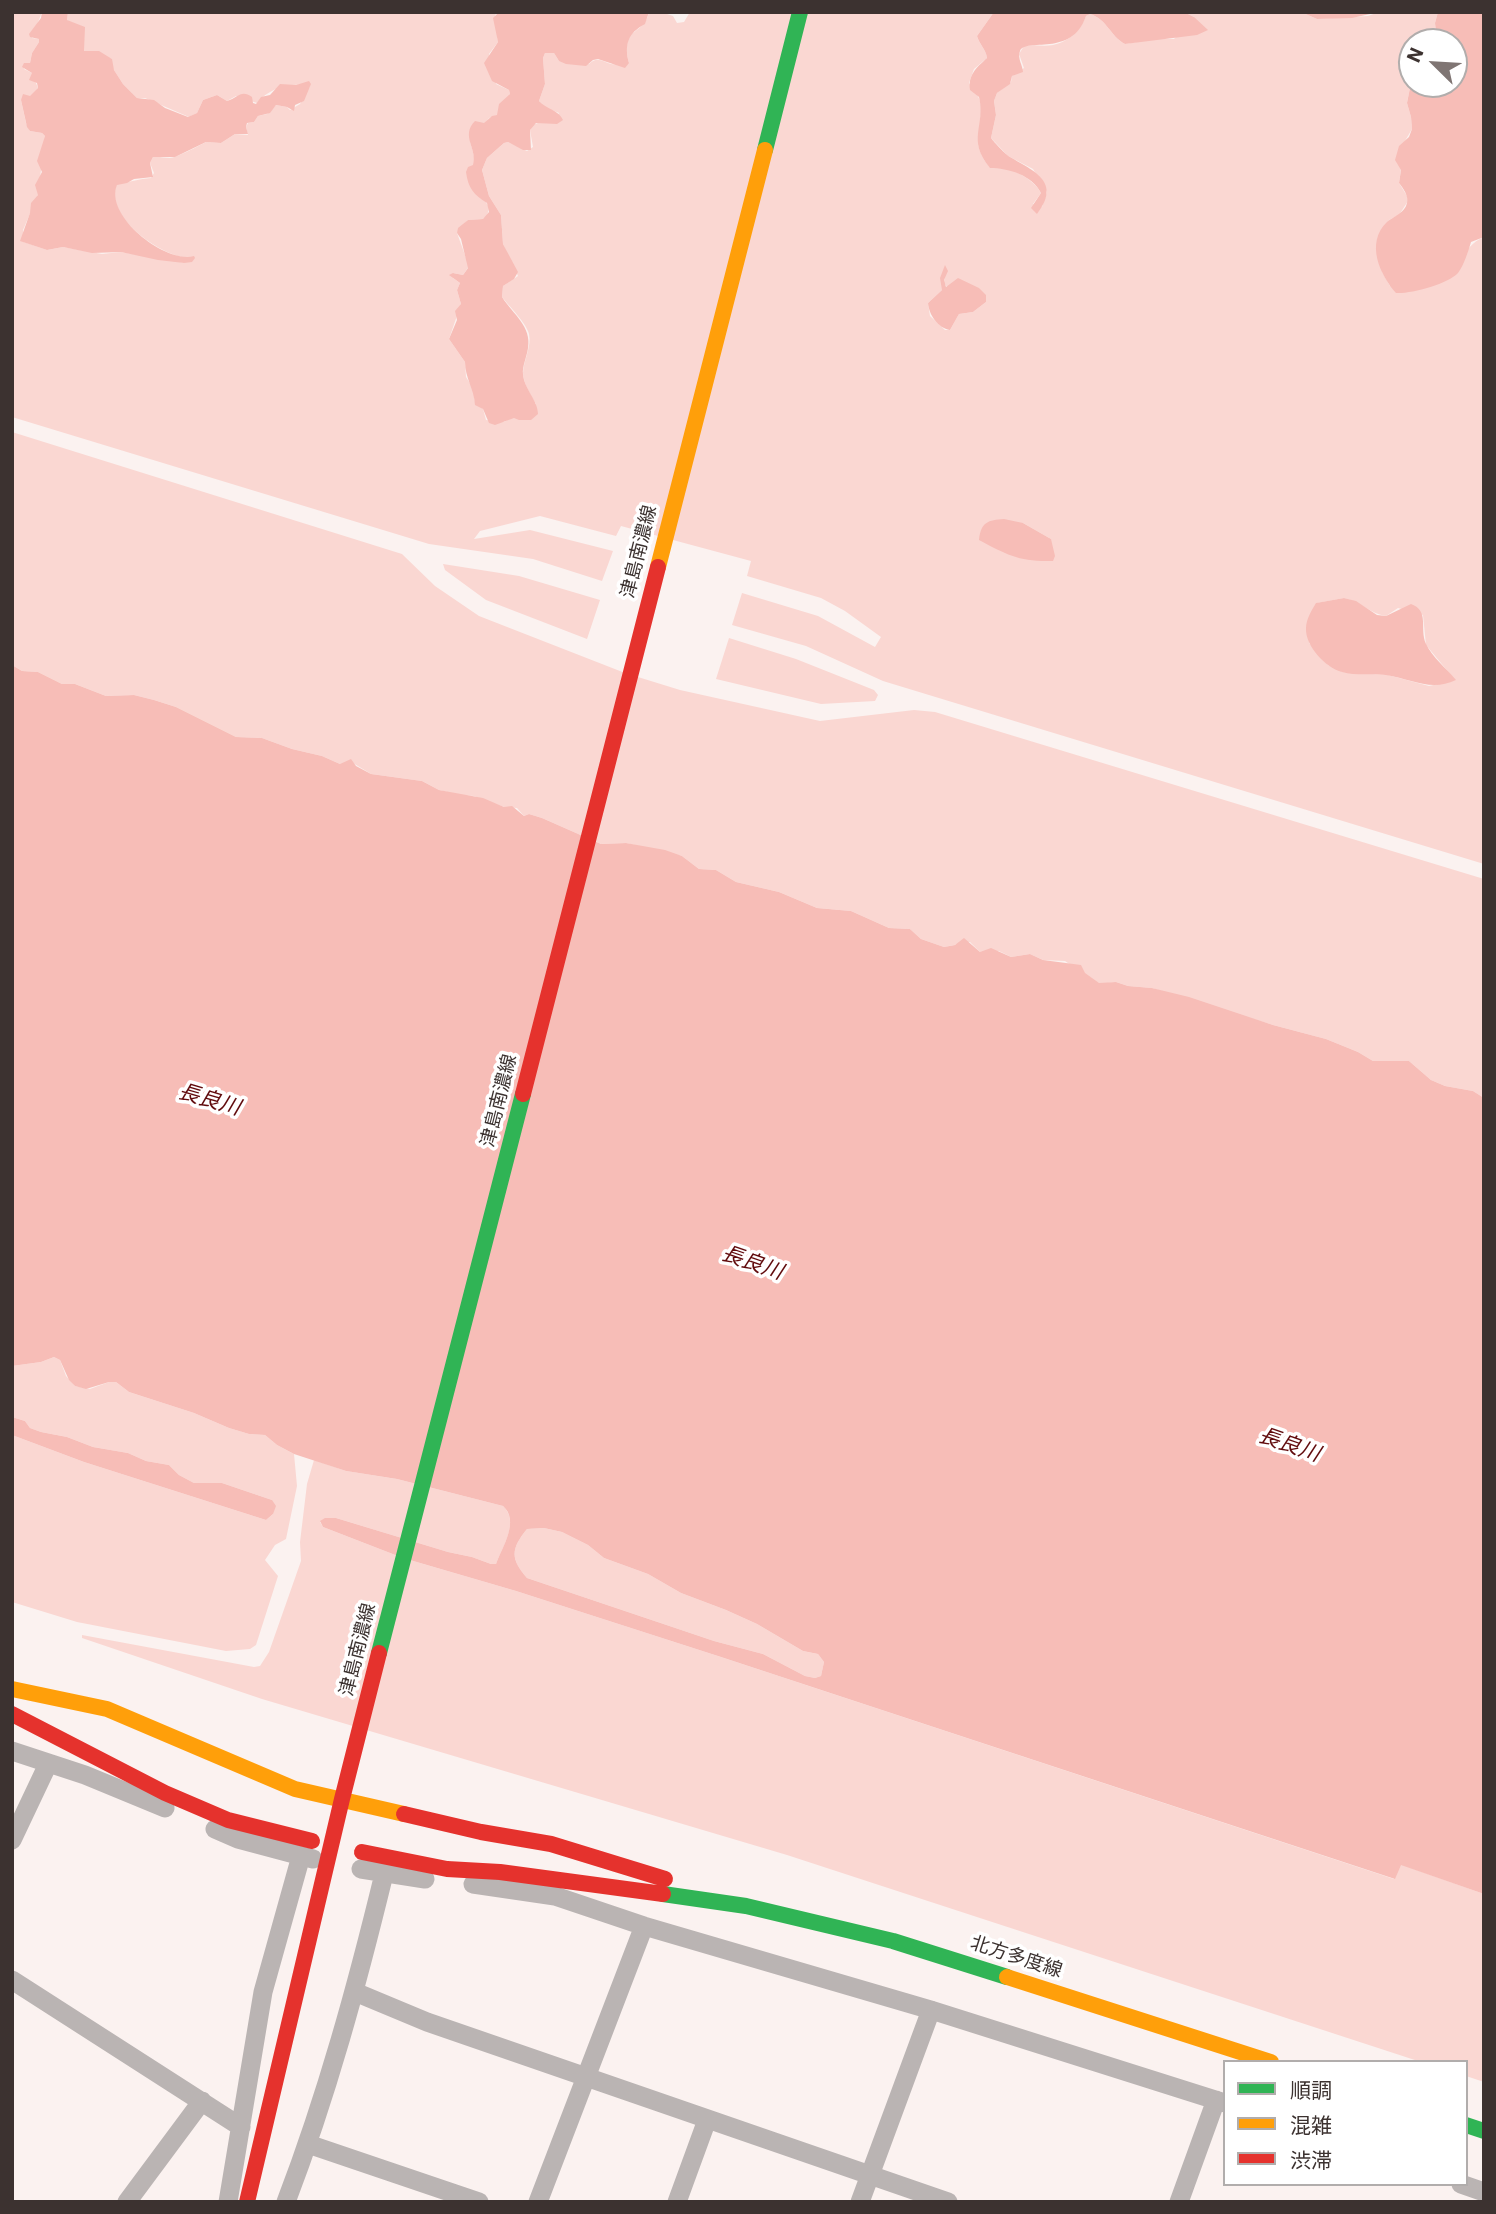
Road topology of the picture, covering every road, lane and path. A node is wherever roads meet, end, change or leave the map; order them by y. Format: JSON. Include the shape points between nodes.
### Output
{"nodes":[{"id":1,"x":800,"y":12,"type":"edge"},
{"id":2,"x":12,"y":1689,"type":"edge"},
{"id":3,"x":12,"y":1714,"type":"edge"},
{"id":4,"x":12,"y":1751,"type":"edge"},
{"id":5,"x":48,"y":1764,"type":"junction"},
{"id":6,"x":342,"y":1799,"type":"junction"},
{"id":7,"x":12,"y":1840,"type":"edge"},
{"id":8,"x":306,"y":1849,"type":"junction"},
{"id":9,"x":361,"y":1860,"type":"joint"},
{"id":10,"x":325,"y":1861,"type":"dead end"},
{"id":11,"x":384,"y":1874,"type":"junction"},
{"id":12,"x":746,"y":1906,"type":"junction"},
{"id":13,"x":644,"y":1926,"type":"junction"},
{"id":14,"x":12,"y":1980,"type":"edge"},
{"id":15,"x":355,"y":1992,"type":"junction"},
{"id":16,"x":931,"y":2010,"type":"junction"},
{"id":17,"x":1265,"y":2060,"type":"edge"},
{"id":18,"x":586,"y":2077,"type":"junction"},
{"id":19,"x":202,"y":2101,"type":"junction"},
{"id":20,"x":1220,"y":2101,"type":"edge"},
{"id":21,"x":707,"y":2120,"type":"junction"},
{"id":22,"x":240,"y":2127,"type":"junction"},
{"id":23,"x":308,"y":2144,"type":"junction"},
{"id":24,"x":869,"y":2175,"type":"junction"},
{"id":25,"x":1467,"y":2186,"type":"edge"},
{"id":26,"x":1484,"y":2192,"type":"edge"},
{"id":27,"x":127,"y":2202,"type":"edge"},
{"id":28,"x":228,"y":2202,"type":"edge"},
{"id":29,"x":247,"y":2202,"type":"edge"},
{"id":30,"x":286,"y":2202,"type":"edge"},
{"id":31,"x":479,"y":2202,"type":"edge"},
{"id":32,"x":538,"y":2202,"type":"edge"},
{"id":33,"x":677,"y":2202,"type":"edge"},
{"id":34,"x":860,"y":2202,"type":"edge"},
{"id":35,"x":948,"y":2202,"type":"edge"},
{"id":36,"x":1179,"y":2202,"type":"edge"}],
"edges":[{"from":1,"to":6,"type":"main road","name":"津島南濃線"},
{"from":2,"to":6,"type":"main road","via":[[107,1709],[295,1789]]},
{"from":3,"to":8,"type":"main road","via":[[165,1793]]},
{"from":4,"to":5,"type":"street"},
{"from":5,"to":7,"type":"street"},
{"from":5,"to":8,"type":"street","via":[[237,1839]]},
{"from":6,"to":12,"type":"main road","via":[[551,1844]]},
{"from":6,"to":29,"type":"main road","name":"津島南濃線"},
{"from":8,"to":10,"type":"street"},
{"from":8,"to":22,"type":"street","via":[[263,1992]]},
{"from":9,"to":11,"type":"street"},
{"from":9,"to":12,"type":"main road","via":[[588,1882]]},
{"from":11,"to":13,"type":"street","via":[[555,1896]]},
{"from":11,"to":15,"type":"street"},
{"from":12,"to":17,"type":"main road","name":"北方多度線","via":[[893,1941]]},
{"from":13,"to":16,"type":"street"},
{"from":13,"to":18,"type":"street"},
{"from":14,"to":19,"type":"street"},
{"from":15,"to":18,"type":"street"},
{"from":15,"to":23,"type":"street"},
{"from":16,"to":20,"type":"street"},
{"from":16,"to":24,"type":"street"},
{"from":18,"to":21,"type":"street"},
{"from":18,"to":32,"type":"street"},
{"from":19,"to":22,"type":"street"},
{"from":19,"to":27,"type":"street"},
{"from":20,"to":36,"type":"street"},
{"from":21,"to":24,"type":"street"},
{"from":21,"to":33,"type":"street"},
{"from":22,"to":28,"type":"street"},
{"from":23,"to":30,"type":"street"},
{"from":23,"to":31,"type":"street"},
{"from":24,"to":34,"type":"street"},
{"from":24,"to":35,"type":"street"},
{"from":25,"to":26,"type":"street"}]}
